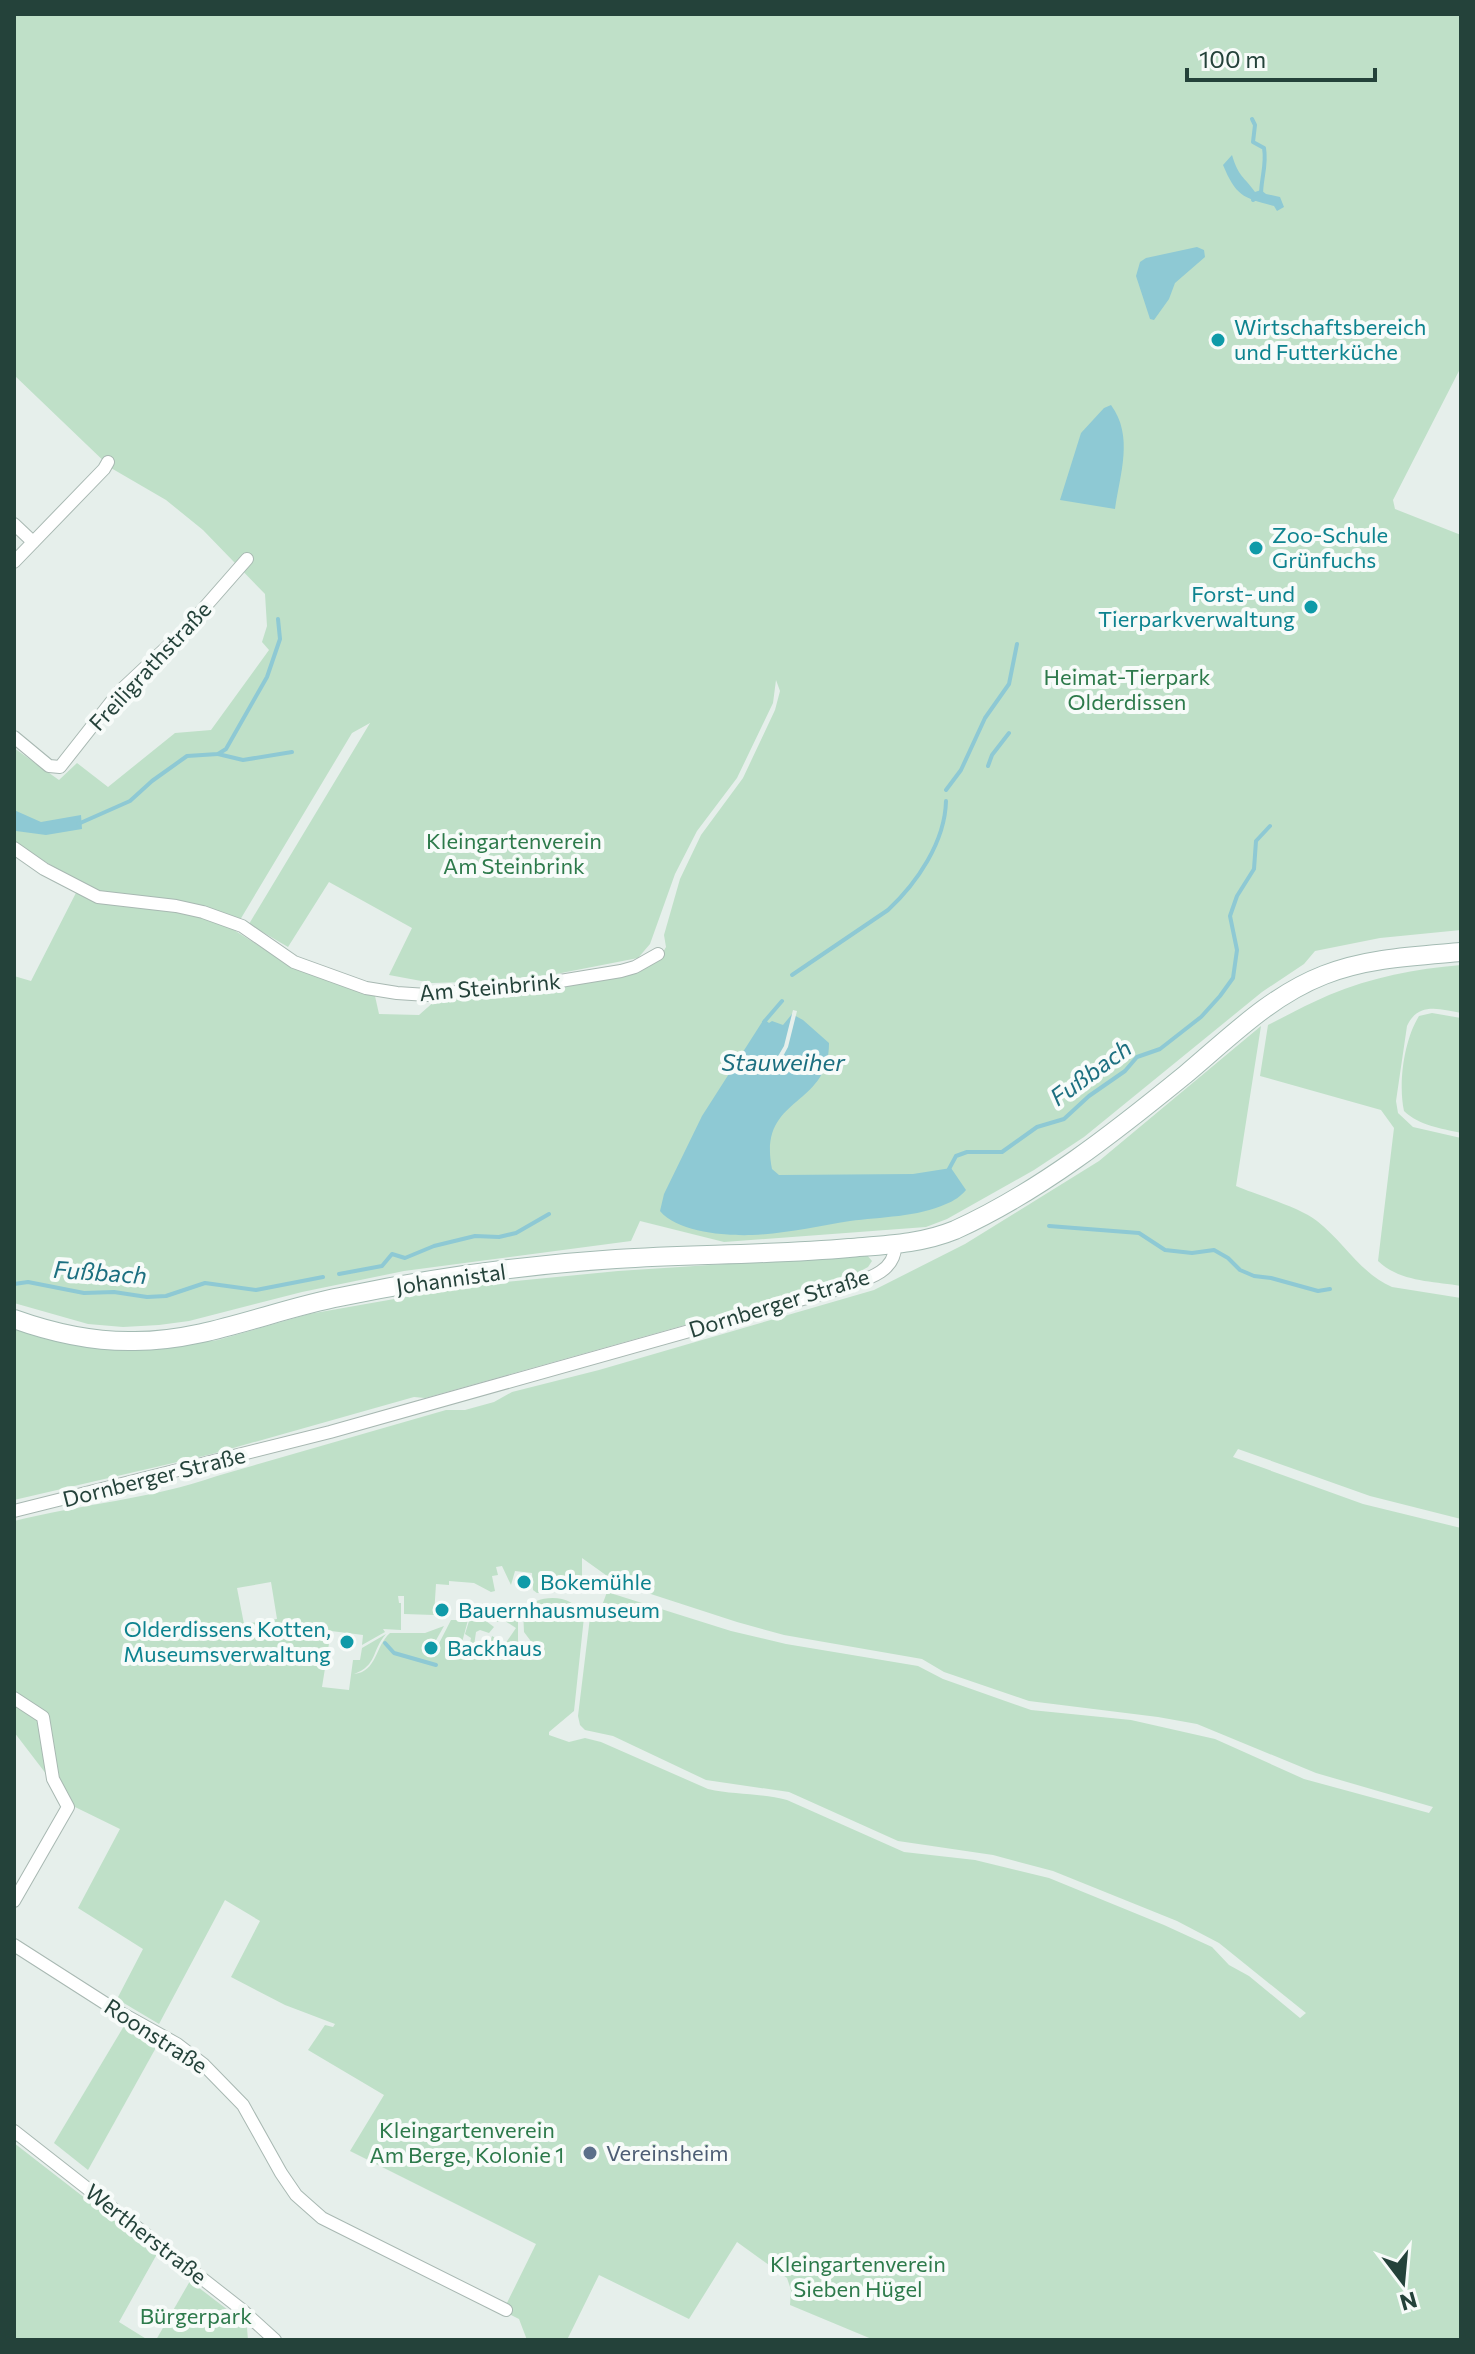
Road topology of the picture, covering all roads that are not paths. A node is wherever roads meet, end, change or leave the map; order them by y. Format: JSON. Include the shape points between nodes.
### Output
{"nodes":[{"id":1,"x":108,"y":462,"type":"dead end"},
{"id":2,"x":14,"y":524,"type":"edge"},
{"id":3,"x":33,"y":542,"type":"junction"},
{"id":4,"x":247,"y":559,"type":"dead end"},
{"id":5,"x":14,"y":562,"type":"edge"},
{"id":6,"x":14,"y":737,"type":"edge"},
{"id":7,"x":14,"y":848,"type":"edge"},
{"id":8,"x":1461,"y":952,"type":"edge"},
{"id":9,"x":658,"y":954,"type":"dead end"},
{"id":10,"x":895,"y":1244,"type":"junction"},
{"id":11,"x":14,"y":1319,"type":"edge"},
{"id":12,"x":14,"y":1511,"type":"edge"},
{"id":13,"x":14,"y":1698,"type":"edge"},
{"id":14,"x":14,"y":1901,"type":"edge"},
{"id":15,"x":14,"y":1945,"type":"edge"},
{"id":16,"x":14,"y":2131,"type":"edge"},
{"id":17,"x":506,"y":2310,"type":"dead end"},
{"id":18,"x":275,"y":2340,"type":"edge"}],
"edges":[{"from":1,"to":3,"type":"street"},
{"from":2,"to":3,"type":"street"},
{"from":3,"to":5,"type":"street"},
{"from":4,"to":6,"type":"street","name":"Freiligrathstraße","via":[[183,632],[119,692],[60,767],[49,766]]},
{"from":7,"to":9,"type":"street","name":"Am Steinbrink","via":[[98,897],[203,912],[242,926],[294,962],[397,993],[427,995],[585,978],[635,967]]},
{"from":8,"to":10,"type":"main road","via":[[1354,966],[1309,981],[1257,1013],[1079,1158],[958,1228]]},
{"from":10,"to":11,"type":"main road","name":"Johannistal","via":[[614,1259],[499,1272],[334,1298],[155,1340],[85,1338]]},
{"from":10,"to":12,"type":"street","name":"Dornberger Straße","via":[[896,1257],[887,1268],[835,1290],[330,1432]]},
{"from":13,"to":14,"type":"street","via":[[43,1717],[53,1779],[68,1807]]},
{"from":15,"to":17,"type":"street","name":"Roonstraße","via":[[203,2064],[243,2105],[296,2195],[322,2218]]},
{"from":16,"to":18,"type":"street","name":"Wertherstraße"}]}
